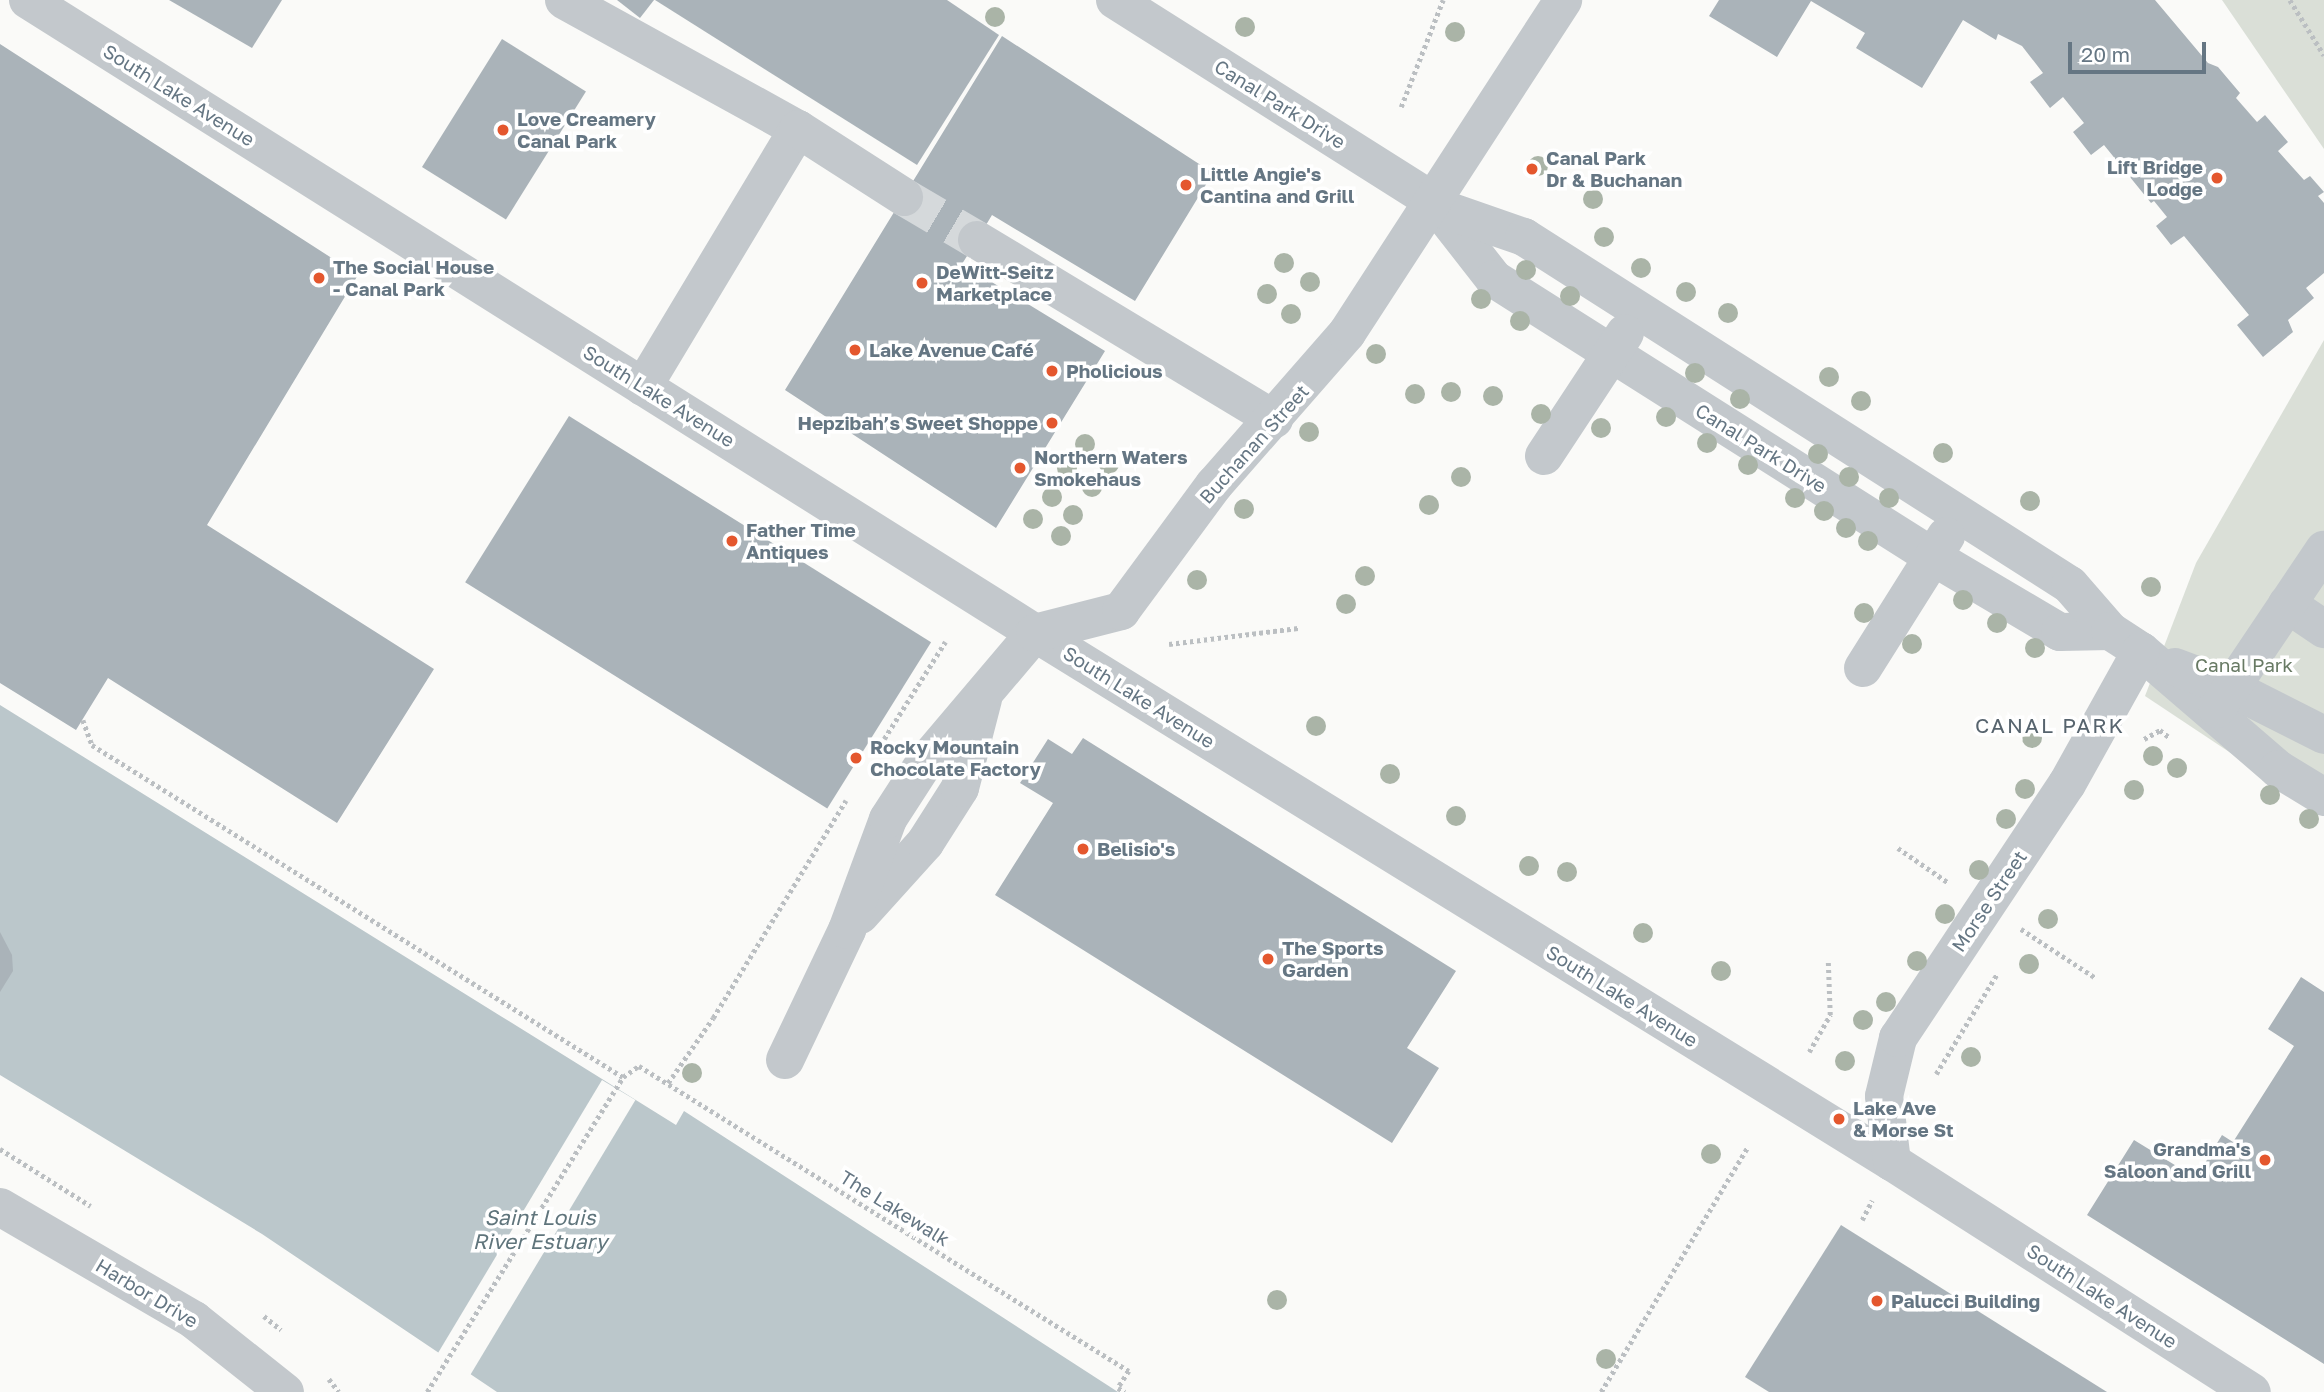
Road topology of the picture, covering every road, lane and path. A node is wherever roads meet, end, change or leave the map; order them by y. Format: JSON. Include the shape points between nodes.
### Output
{"nodes":[{"id":1,"x":28,"y":0,"type":"edge"},
{"id":2,"x":564,"y":0,"type":"edge"},
{"id":3,"x":1115,"y":0,"type":"edge"},
{"id":4,"x":1443,"y":0,"type":"edge"},
{"id":5,"x":1563,"y":0,"type":"edge"},
{"id":6,"x":2290,"y":0,"type":"edge"},
{"id":7,"x":2324,"y":55,"type":"edge"},
{"id":8,"x":1401,"y":107,"type":"dead end"},
{"id":9,"x":798,"y":129,"type":"junction"},
{"id":10,"x":904,"y":197,"type":"tunnel mouth"},
{"id":11,"x":1438,"y":205,"type":"junction"},
{"id":12,"x":977,"y":240,"type":"tunnel mouth"},
{"id":13,"x":1640,"y":312,"type":"junction"},
{"id":14,"x":1611,"y":353,"type":"junction"},
{"id":15,"x":643,"y":387,"type":"junction"},
{"id":16,"x":1274,"y":419,"type":"junction"},
{"id":17,"x":1544,"y":456,"type":"dead end"},
{"id":18,"x":1960,"y":515,"type":"junction"},
{"id":19,"x":2324,"y":550,"type":"edge"},
{"id":20,"x":1933,"y":556,"type":"junction"},
{"id":21,"x":2287,"y":604,"type":"junction"},
{"id":22,"x":1298,"y":628,"type":"dead end"},
{"id":23,"x":2324,"y":629,"type":"edge"},
{"id":24,"x":1035,"y":633,"type":"junction"},
{"id":25,"x":2126,"y":641,"type":"junction"},
{"id":26,"x":945,"y":642,"type":"dead end"},
{"id":27,"x":1169,"y":643,"type":"dead end"},
{"id":28,"x":1863,"y":668,"type":"dead end"},
{"id":29,"x":2223,"y":701,"type":"junction"},
{"id":30,"x":83,"y":720,"type":"dead end"},
{"id":31,"x":2324,"y":735,"type":"edge"},
{"id":32,"x":2179,"y":744,"type":"dead end"},
{"id":33,"x":2133,"y":746,"type":"dead end"},
{"id":34,"x":879,"y":747,"type":"dead end"},
{"id":35,"x":850,"y":794,"type":"dead end"},
{"id":36,"x":2324,"y":797,"type":"edge"},
{"id":37,"x":2029,"y":921,"type":"dead end"},
{"id":38,"x":2016,"y":942,"type":"dead end"},
{"id":39,"x":1828,"y":960,"type":"dead end"},
{"id":40,"x":2002,"y":965,"type":"dead end"},
{"id":41,"x":1809,"y":1052,"type":"dead end"},
{"id":42,"x":785,"y":1060,"type":"dead end"},
{"id":43,"x":623,"y":1077,"type":"junction"},
{"id":44,"x":1934,"y":1078,"type":"dead end"},
{"id":45,"x":668,"y":1083,"type":"junction"},
{"id":46,"x":1747,"y":1148,"type":"dead end"},
{"id":47,"x":1892,"y":1162,"type":"junction"},
{"id":48,"x":0,"y":1207,"type":"edge"},
{"id":49,"x":1862,"y":1220,"type":"dead end"},
{"id":50,"x":285,"y":1392,"type":"edge"},
{"id":51,"x":427,"y":1392,"type":"edge"},
{"id":52,"x":1125,"y":1392,"type":"edge"},
{"id":53,"x":1601,"y":1392,"type":"edge"},
{"id":54,"x":2252,"y":1392,"type":"edge"}],
"edges":[{"from":1,"to":15,"type":"street","name":"South Lake Avenue"},
{"from":2,"to":9,"type":"street"},
{"from":3,"to":11,"type":"street","name":"Canal Park Drive"},
{"from":4,"to":8,"type":"path"},
{"from":5,"to":11,"type":"street","name":"Buchanan Street"},
{"from":6,"to":7,"type":"path"},
{"from":9,"to":10,"type":"street"},
{"from":9,"to":15,"type":"street"},
{"from":11,"to":13,"type":"street","name":"Canal Park Drive","via":[[1524,237]]},
{"from":11,"to":14,"type":"street","name":"Canal Park Drive","via":[[1494,279]]},
{"from":11,"to":16,"type":"street","name":"Buchanan Street","via":[[1347,333]]},
{"from":12,"to":16,"type":"street"},
{"from":13,"to":14,"type":"street"},
{"from":13,"to":18,"type":"street","name":"Canal Park Drive"},
{"from":14,"to":17,"type":"street"},
{"from":14,"to":20,"type":"street","name":"Canal Park Drive"},
{"from":15,"to":24,"type":"street","name":"South Lake Avenue"},
{"from":16,"to":24,"type":"street","name":"Buchanan Street","via":[[1214,485],[1121,611]]},
{"from":18,"to":20,"type":"street"},
{"from":18,"to":25,"type":"street","name":"Canal Park Drive","via":[[2070,585]]},
{"from":19,"to":21,"type":"street"},
{"from":20,"to":25,"type":"street","name":"Canal Park Drive","via":[[2060,632]]},
{"from":20,"to":28,"type":"street"},
{"from":21,"to":23,"type":"street"},
{"from":21,"to":29,"type":"street"},
{"from":22,"to":27,"type":"path"},
{"from":24,"to":42,"type":"street","via":[[923,765],[888,818],[847,930]]},
{"from":24,"to":47,"type":"street","name":"South Lake Avenue"},
{"from":25,"to":29,"type":"street","name":"Canal Park Drive"},
{"from":25,"to":47,"type":"street","name":"Morse Street","via":[[2067,784],[1898,1038],[1884,1088]]},
{"from":26,"to":34,"type":"path"},
{"from":29,"to":31,"type":"street","name":"Canal Park Drive"},
{"from":29,"to":36,"type":"street","name":"Canal Park Drive","via":[[2278,769]]},
{"from":30,"to":43,"type":"path","via":[[92,745]]},
{"from":32,"to":33,"type":"path","via":[[2160,730]]},
{"from":35,"to":45,"type":"path"},
{"from":37,"to":38,"type":"path"},
{"from":39,"to":41,"type":"path","via":[[1830,1015]]},
{"from":40,"to":44,"type":"path"},
{"from":43,"to":45,"type":"path","name":"The Lakewalk","via":[[639,1066]]},
{"from":43,"to":51,"type":"path"},
{"from":45,"to":52,"type":"path","name":"The Lakewalk","via":[[1129,1371],[1118,1388]]},
{"from":46,"to":53,"type":"path"},
{"from":47,"to":49,"type":"path"},
{"from":47,"to":54,"type":"street","name":"South Lake Avenue"},
{"from":48,"to":50,"type":"street","name":"Harbor Drive","via":[[194,1320]]}]}
